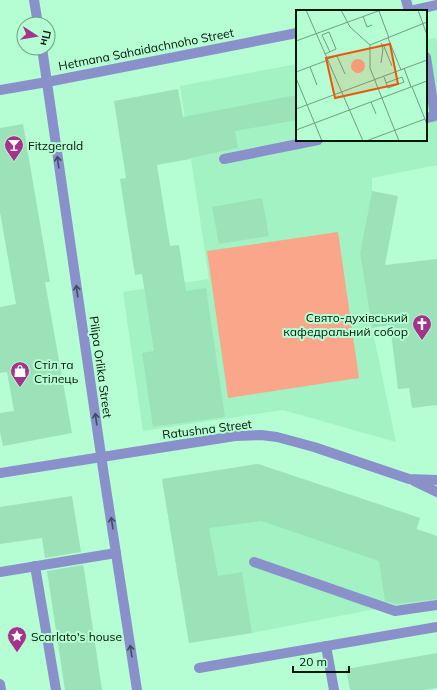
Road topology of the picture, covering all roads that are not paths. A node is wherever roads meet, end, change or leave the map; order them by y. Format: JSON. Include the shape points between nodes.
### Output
{"nodes":[{"id":1,"x":34,"y":0,"type":"edge"},
{"id":2,"x":406,"y":0,"type":"edge"},
{"id":3,"x":437,"y":5,"type":"edge"},
{"id":4,"x":413,"y":10,"type":"edge"},
{"id":5,"x":418,"y":10,"type":"edge"},
{"id":6,"x":37,"y":16,"type":"edge"},
{"id":7,"x":296,"y":33,"type":"edge"},
{"id":8,"x":43,"y":56,"type":"edge"},
{"id":9,"x":427,"y":64,"type":"edge"},
{"id":10,"x":47,"y":82,"type":"junction"},
{"id":11,"x":0,"y":90,"type":"edge"},
{"id":12,"x":427,"y":118,"type":"edge"},
{"id":13,"x":313,"y":141,"type":"edge"},
{"id":14,"x":224,"y":159,"type":"dead end"},
{"id":15,"x":102,"y":458,"type":"junction"},
{"id":16,"x":0,"y":473,"type":"edge"},
{"id":17,"x":408,"y":479,"type":"junction"},
{"id":18,"x":437,"y":480,"type":"edge"},
{"id":19,"x":437,"y":492,"type":"edge"},
{"id":20,"x":116,"y":553,"type":"junction"},
{"id":21,"x":254,"y":562,"type":"dead end"},
{"id":22,"x":36,"y":566,"type":"junction"},
{"id":23,"x":0,"y":572,"type":"edge"},
{"id":24,"x":437,"y":605,"type":"edge"},
{"id":25,"x":437,"y":628,"type":"edge"},
{"id":26,"x":326,"y":646,"type":"junction"},
{"id":27,"x":198,"y":668,"type":"dead end"},
{"id":28,"x":0,"y":684,"type":"edge"},
{"id":29,"x":1,"y":690,"type":"edge"},
{"id":30,"x":56,"y":690,"type":"edge"},
{"id":31,"x":137,"y":690,"type":"edge"},
{"id":32,"x":334,"y":690,"type":"edge"}],
"edges":[{"from":1,"to":6,"type":"street"},
{"from":2,"to":4,"type":"street"},
{"from":3,"to":5,"type":"street"},
{"from":7,"to":10,"type":"street","name":"Hetmana Sahaidachnoho Street"},
{"from":8,"to":10,"type":"street","name":"Pilipa Orlika Street"},
{"from":9,"to":12,"type":"street","via":[[435,116]]},
{"from":10,"to":11,"type":"street","name":"Hetmana Sahaidachnoho Street"},
{"from":15,"to":10,"type":"street","name":"Pilipa Orlika Street","one_way":true},
{"from":13,"to":14,"type":"street"},
{"from":15,"to":16,"type":"street","name":"Ratushna Street"},
{"from":15,"to":17,"type":"street","name":"Ratushna Street","via":[[235,436],[261,435],[314,447]]},
{"from":20,"to":15,"type":"street","name":"Pilipa Orlika Street","one_way":true},
{"from":17,"to":18,"type":"street","name":"Ratushna Street"},
{"from":17,"to":19,"type":"street"},
{"from":20,"to":22,"type":"street"},
{"from":31,"to":20,"type":"street","name":"Pilipa Orlika Street","one_way":true},
{"from":21,"to":24,"type":"street","via":[[395,611]]},
{"from":22,"to":23,"type":"street"},
{"from":22,"to":30,"type":"street"},
{"from":25,"to":26,"type":"street"},
{"from":26,"to":27,"type":"street"},
{"from":26,"to":32,"type":"street"},
{"from":28,"to":29,"type":"street"}]}
